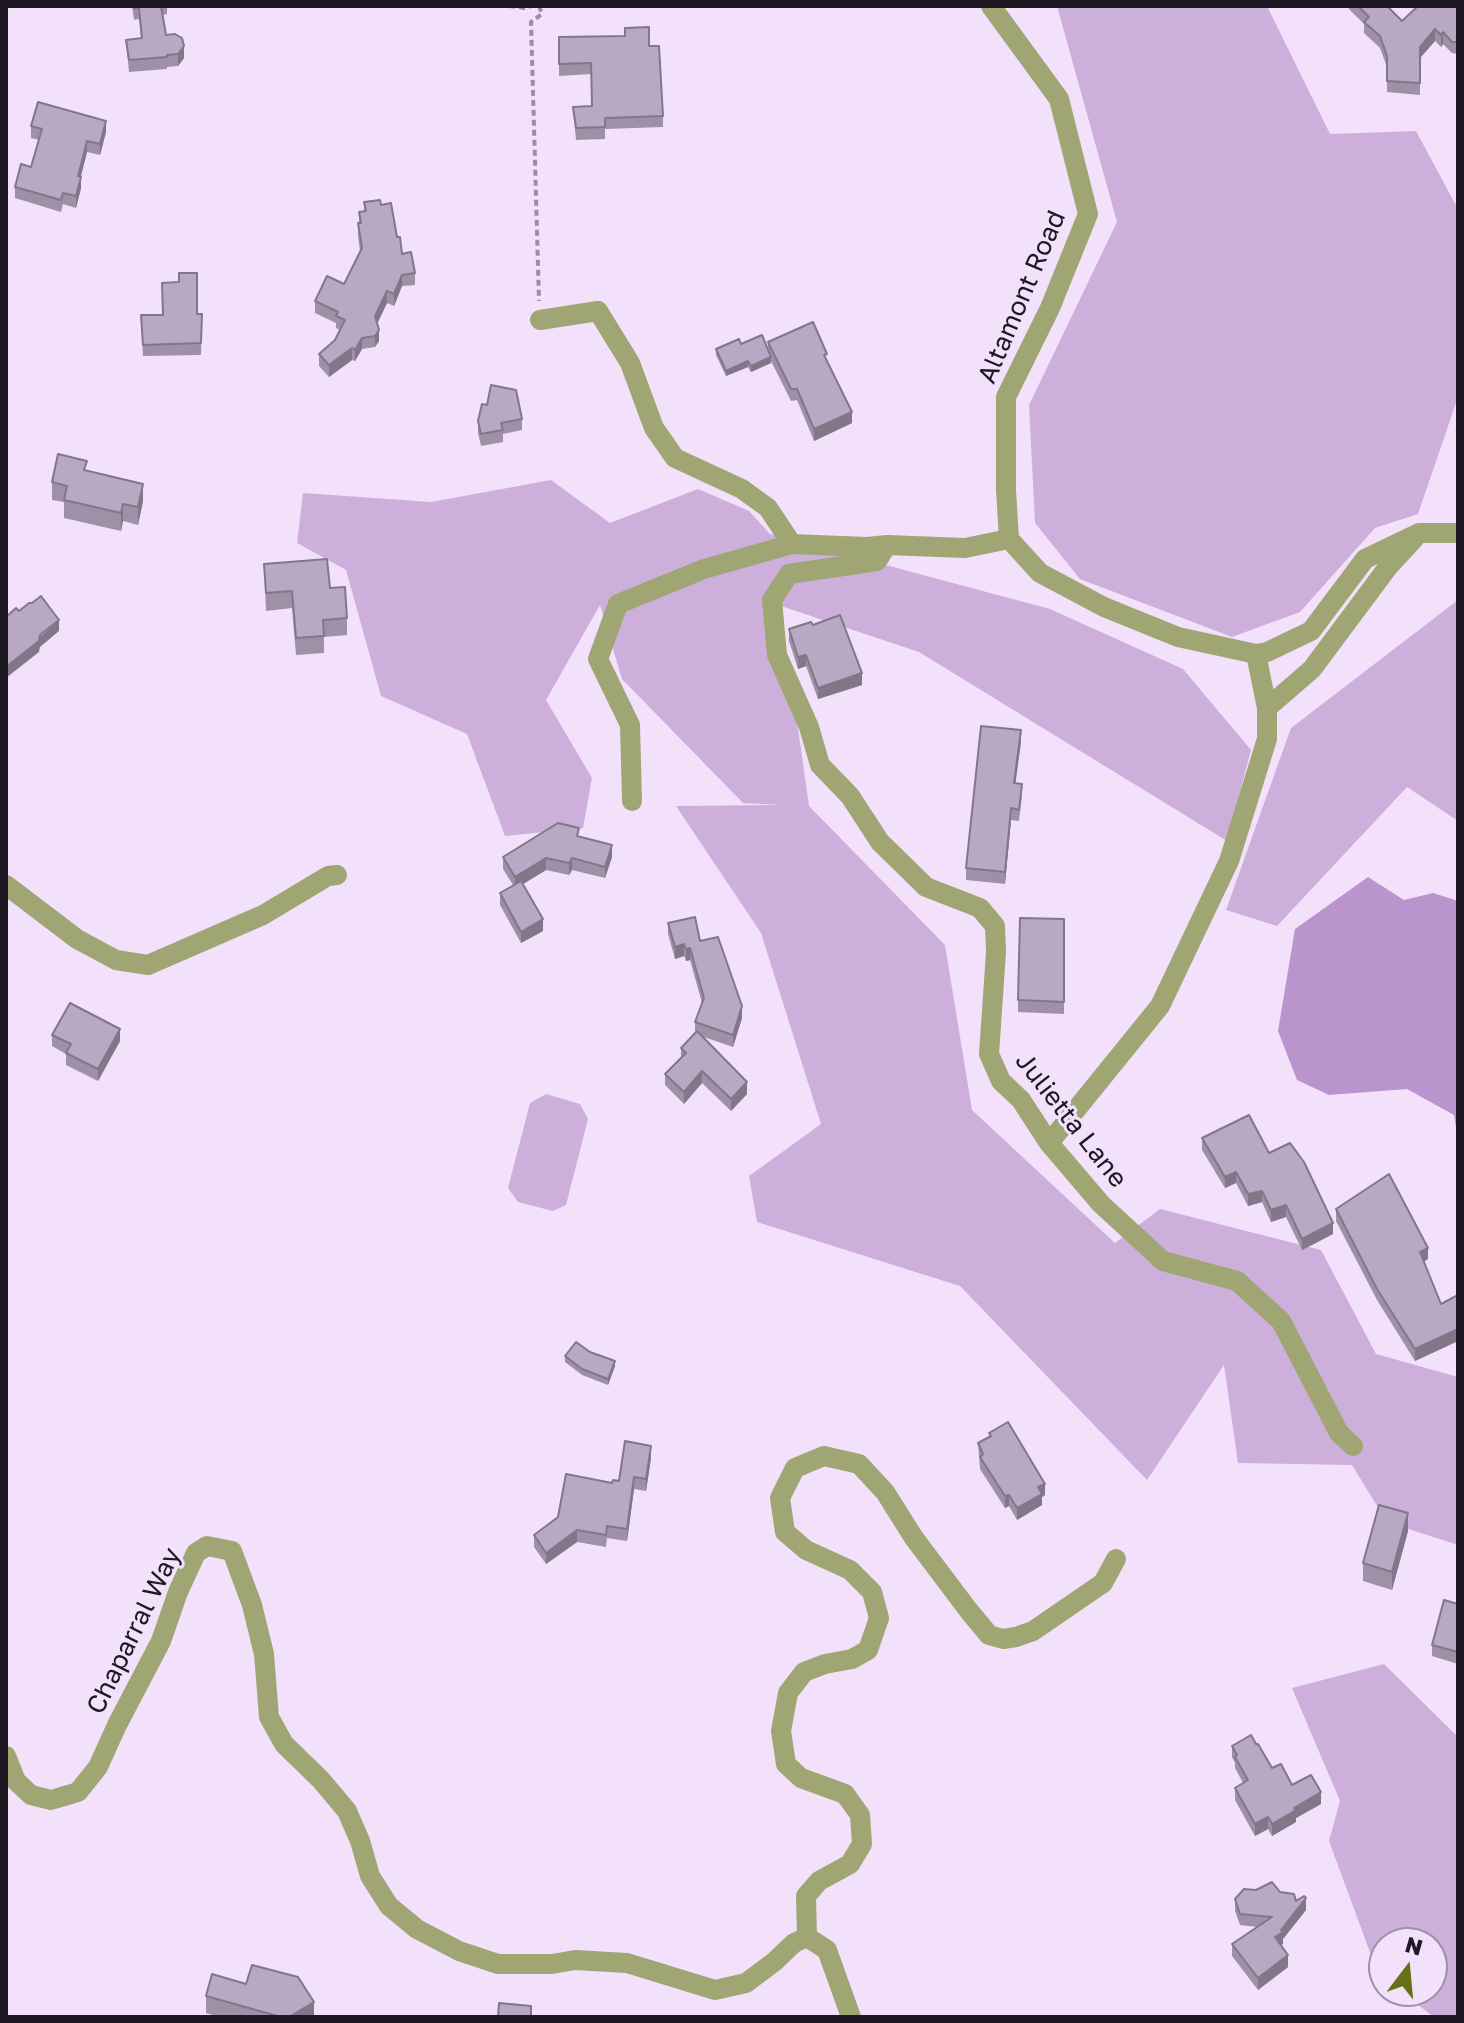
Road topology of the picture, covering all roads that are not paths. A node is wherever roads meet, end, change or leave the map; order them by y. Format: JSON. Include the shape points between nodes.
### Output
{"nodes":[{"id":1,"x":991,"y":6,"type":"edge"},
{"id":2,"x":540,"y":320,"type":"road end"},
{"id":3,"x":1419,"y":533,"type":"junction"},
{"id":4,"x":1458,"y":533,"type":"edge"},
{"id":5,"x":1009,"y":539,"type":"junction"},
{"id":6,"x":792,"y":544,"type":"junction"},
{"id":7,"x":887,"y":545,"type":"junction"},
{"id":8,"x":1256,"y":654,"type":"junction"},
{"id":9,"x":1267,"y":708,"type":"junction"},
{"id":10,"x":632,"y":801,"type":"dead end"},
{"id":11,"x":337,"y":875,"type":"dead end"},
{"id":12,"x":6,"y":885,"type":"edge"},
{"id":13,"x":1049,"y":1143,"type":"junction"},
{"id":14,"x":1353,"y":1446,"type":"dead end"},
{"id":15,"x":1116,"y":1559,"type":"dead end"},
{"id":16,"x":6,"y":1756,"type":"edge"},
{"id":17,"x":807,"y":1937,"type":"junction"},
{"id":18,"x":851,"y":2017,"type":"edge"}],
"edges":[{"from":1,"to":5,"type":"street","name":"Altamont Road","via":[[1059,99],[1088,214],[1006,397]]},
{"from":2,"to":6,"type":"street","via":[[598,311],[630,363],[654,428],[675,458],[742,489],[768,508]]},
{"from":3,"to":4,"type":"street"},
{"from":3,"to":8,"type":"street","via":[[1365,559],[1311,631]]},
{"from":3,"to":9,"type":"street","via":[[1312,669]]},
{"from":5,"to":7,"type":"street","via":[[965,548]]},
{"from":5,"to":8,"type":"street","via":[[1040,573],[1104,607],[1178,637]]},
{"from":6,"to":7,"type":"street"},
{"from":6,"to":10,"type":"street","via":[[704,569],[618,604],[598,659],[630,725]]},
{"from":7,"to":13,"type":"street","name":"Julietta Lane","via":[[877,561],[789,574],[772,600],[777,655],[820,765],[850,796],[880,842],[926,887],[980,908],[995,926],[989,1054],[1001,1081],[1021,1100]]},
{"from":8,"to":9,"type":"street"},
{"from":9,"to":13,"type":"street","via":[[1267,739],[1229,861],[1160,1006]]},
{"from":11,"to":12,"type":"street","via":[[263,915],[148,965],[116,960],[77,939]]},
{"from":13,"to":14,"type":"street","name":"Julietta Lane","via":[[1101,1204],[1163,1261],[1237,1281],[1281,1321],[1339,1433]]},
{"from":15,"to":17,"type":"street","via":[[1103,1583],[1033,1631],[1003,1639],[989,1635],[859,1464],[824,1456],[795,1468],[780,1498],[785,1532],[806,1550],[850,1570],[872,1592],[879,1618],[868,1650],[804,1672],[788,1693],[781,1731],[786,1764],[801,1778],[845,1794],[860,1815],[862,1844],[850,1864],[819,1881],[806,1896]]},
{"from":16,"to":17,"type":"street","name":"Chaparral Way","via":[[16,1781],[31,1795],[51,1800],[78,1792],[98,1767],[161,1641],[196,1553],[207,1546],[232,1551],[264,1654],[269,1717],[284,1744],[347,1811],[370,1876],[389,1906],[417,1929],[498,1964],[627,1963],[715,1990],[746,1983]]},
{"from":17,"to":18,"type":"street","via":[[827,1950]]}]}
